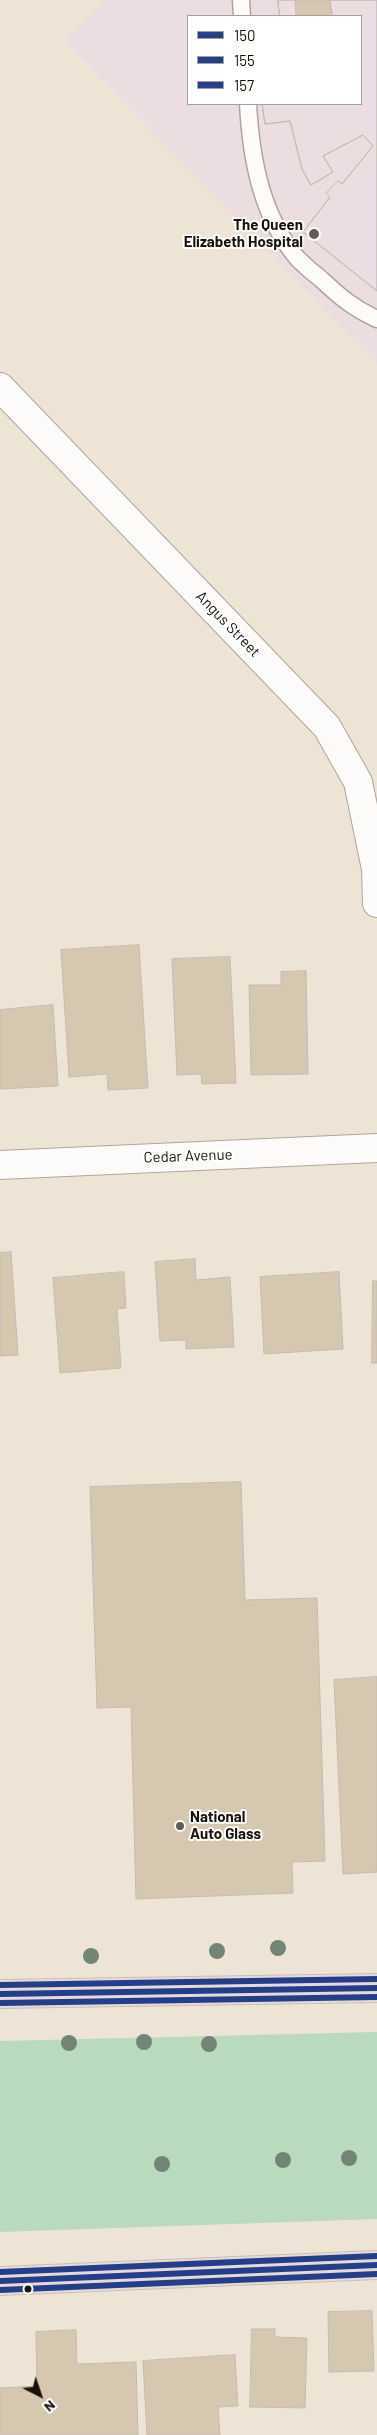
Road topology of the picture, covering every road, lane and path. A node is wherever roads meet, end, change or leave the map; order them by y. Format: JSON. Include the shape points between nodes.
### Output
{"nodes":[{"id":1,"x":241,"y":0,"type":"edge"},
{"id":2,"x":242,"y":15,"type":"edge"},
{"id":3,"x":248,"y":105,"type":"edge"},
{"id":4,"x":377,"y":319,"type":"edge"},
{"id":5,"x":0,"y":387,"type":"edge"},
{"id":6,"x":377,"y":903,"type":"edge"},
{"id":7,"x":377,"y":1148,"type":"edge"},
{"id":8,"x":0,"y":1165,"type":"edge"},
{"id":9,"x":377,"y":1988,"type":"edge"},
{"id":10,"x":0,"y":1994,"type":"edge"},
{"id":11,"x":377,"y":2265,"type":"edge"},
{"id":12,"x":0,"y":2281,"type":"edge"}],
"edges":[{"from":1,"to":2,"type":"lane"},
{"from":3,"to":4,"type":"lane","via":[[250,136],[263,198],[278,229],[298,259],[350,306]]},
{"from":5,"to":6,"type":"street","name":"Angus Street","via":[[327,728],[358,782],[376,869]]},
{"from":7,"to":8,"type":"street","name":"Cedar Avenue"},
{"from":9,"to":10,"type":"highway"},
{"from":11,"to":12,"type":"highway"}]}
